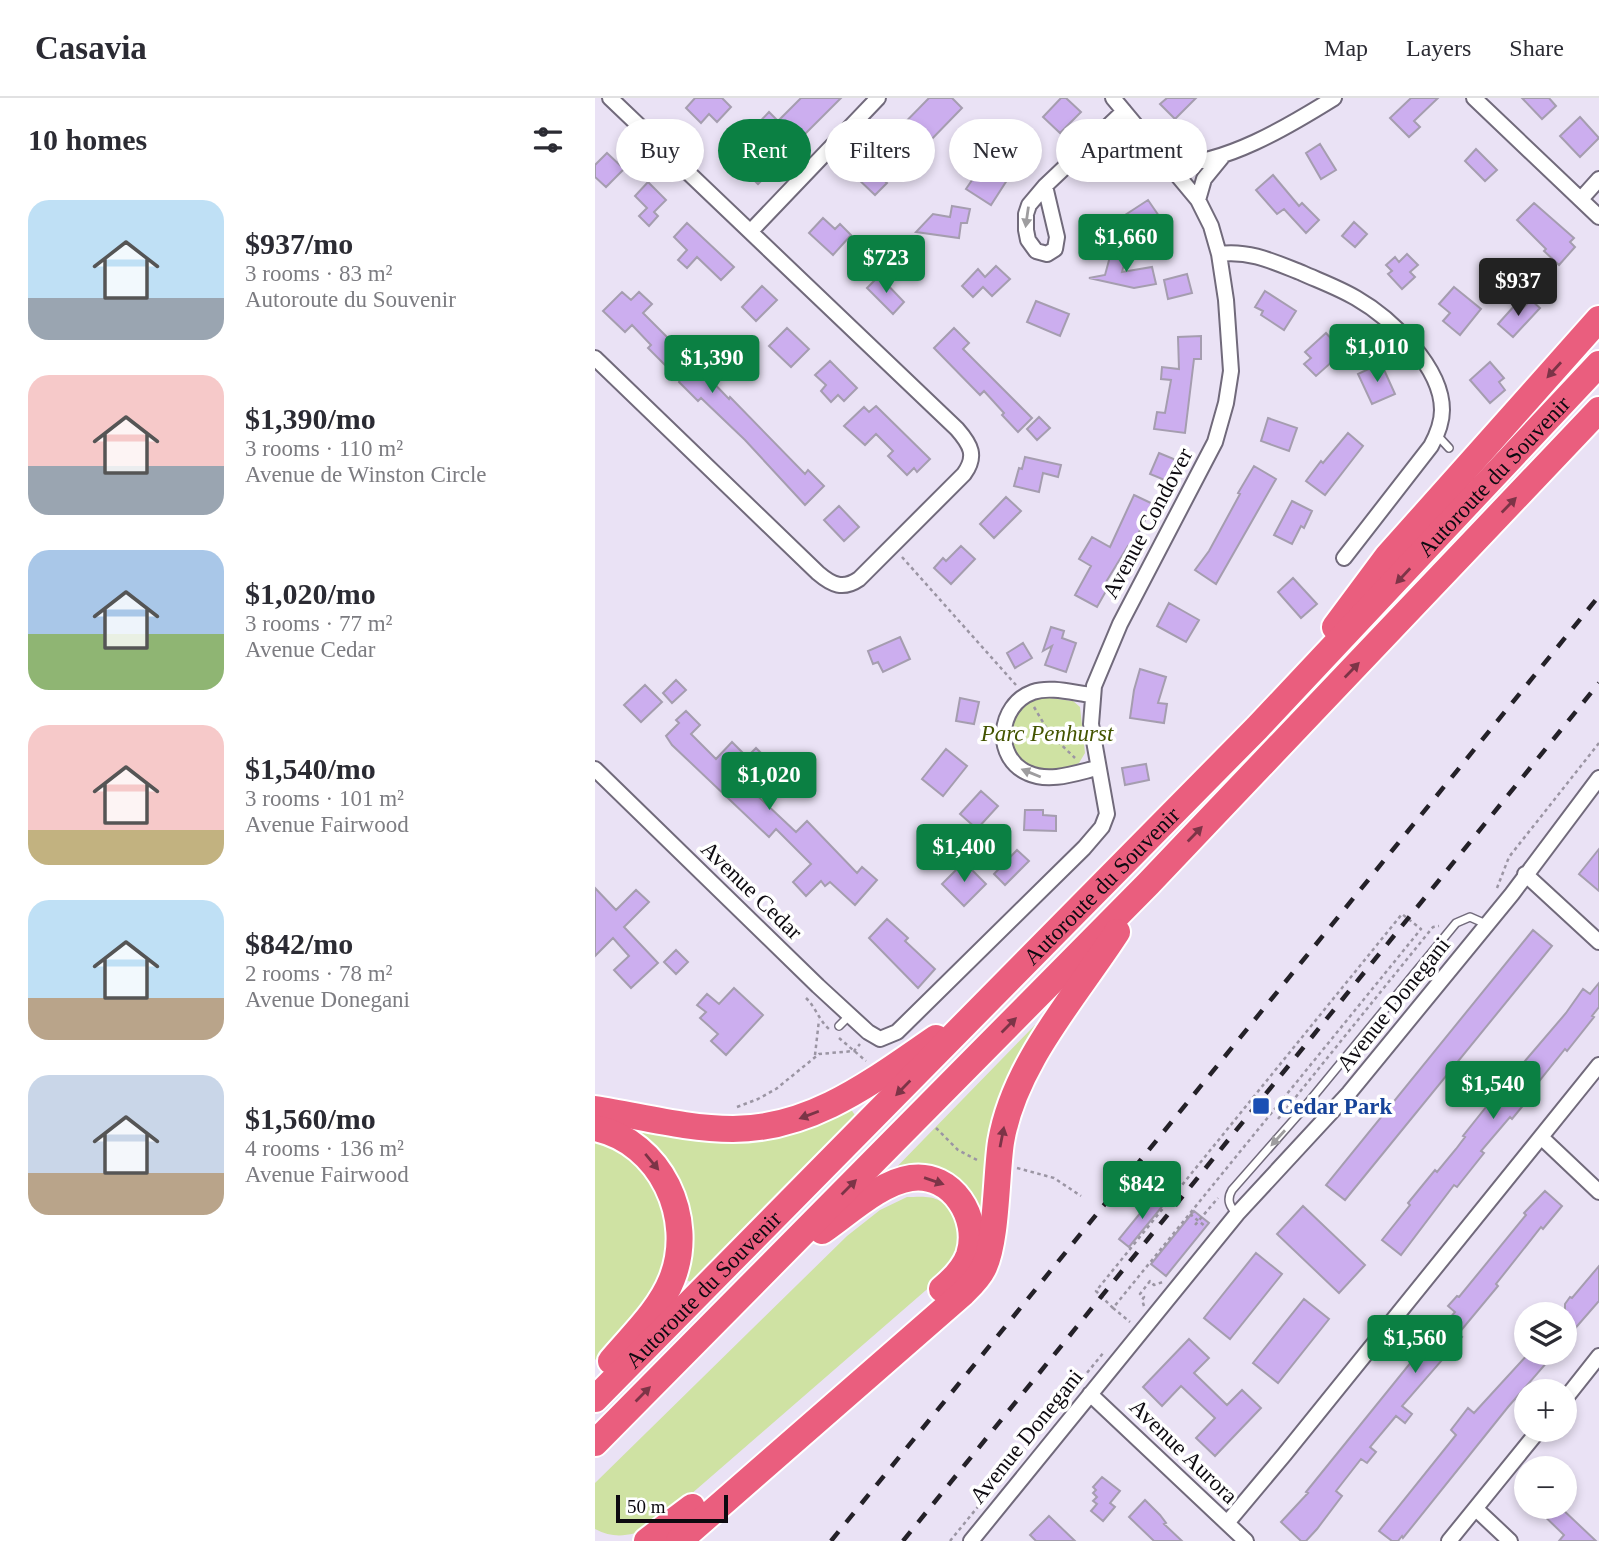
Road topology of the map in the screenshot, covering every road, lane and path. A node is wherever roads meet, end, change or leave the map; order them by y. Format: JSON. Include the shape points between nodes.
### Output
{"nodes":[{"id":1,"x":610,"y":98,"type":"edge"},
{"id":2,"x":878,"y":98,"type":"edge"},
{"id":3,"x":1113,"y":98,"type":"edge"},
{"id":4,"x":1334,"y":98,"type":"edge"},
{"id":5,"x":1474,"y":98,"type":"edge"},
{"id":6,"x":1123,"y":111,"type":"junction"},
{"id":7,"x":1130,"y":119,"type":"edge"},
{"id":8,"x":1221,"y":157,"type":"junction"},
{"id":9,"x":1207,"y":161,"type":"edge"},
{"id":10,"x":1599,"y":179,"type":"edge"},
{"id":11,"x":1182,"y":182,"type":"edge"},
{"id":12,"x":1045,"y":186,"type":"dead end"},
{"id":13,"x":1581,"y":199,"type":"junction"},
{"id":14,"x":1198,"y":200,"type":"junction"},
{"id":15,"x":1599,"y":217,"type":"edge"},
{"id":16,"x":751,"y":231,"type":"junction"},
{"id":17,"x":1219,"y":254,"type":"junction"},
{"id":18,"x":1599,"y":319,"type":"edge"},
{"id":19,"x":595,"y":358,"type":"edge"},
{"id":20,"x":1599,"y":364,"type":"edge"},
{"id":21,"x":1599,"y":410,"type":"edge"},
{"id":22,"x":1589,"y":424,"type":"edge"},
{"id":23,"x":1434,"y":441,"type":"junction"},
{"id":24,"x":1449,"y":448,"type":"dead end"},
{"id":25,"x":897,"y":552,"type":"dead end"},
{"id":26,"x":1344,"y":558,"type":"dead end"},
{"id":27,"x":1021,"y":690,"type":"dead end"},
{"id":28,"x":1092,"y":695,"type":"junction"},
{"id":29,"x":1030,"y":701,"type":"dead end"},
{"id":30,"x":1257,"y":728,"type":"junction"},
{"id":31,"x":1599,"y":743,"type":"edge"},
{"id":32,"x":1077,"y":765,"type":"dead end"},
{"id":33,"x":1097,"y":768,"type":"junction"},
{"id":34,"x":595,"y":769,"type":"edge"},
{"id":35,"x":1599,"y":778,"type":"edge"},
{"id":36,"x":1525,"y":874,"type":"junction"},
{"id":37,"x":1148,"y":884,"type":"junction"},
{"id":38,"x":1495,"y":892,"type":"dead end"},
{"id":39,"x":1487,"y":925,"type":"junction"},
{"id":40,"x":1599,"y":942,"type":"edge"},
{"id":41,"x":986,"y":1004,"type":"junction"},
{"id":42,"x":850,"y":1015,"type":"junction"},
{"id":43,"x":819,"y":1020,"type":"dead end"},
{"id":44,"x":838,"y":1027,"type":"dead end"},
{"id":45,"x":880,"y":1039,"type":"joint"},
{"id":46,"x":854,"y":1051,"type":"dead end"},
{"id":47,"x":814,"y":1057,"type":"junction"},
{"id":48,"x":1315,"y":1059,"type":"junction"},
{"id":49,"x":1322,"y":1065,"type":"dead end"},
{"id":50,"x":1599,"y":1065,"type":"edge"},
{"id":51,"x":728,"y":1108,"type":"dead end"},
{"id":52,"x":595,"y":1109,"type":"edge"},
{"id":53,"x":933,"y":1125,"type":"dead end"},
{"id":54,"x":595,"y":1128,"type":"edge"},
{"id":55,"x":1541,"y":1137,"type":"junction"},
{"id":56,"x":983,"y":1162,"type":"dead end"},
{"id":57,"x":1017,"y":1168,"type":"dead end"},
{"id":58,"x":1599,"y":1192,"type":"edge"},
{"id":59,"x":1221,"y":1195,"type":"dead end"},
{"id":60,"x":1081,"y":1196,"type":"dead end"},
{"id":61,"x":1172,"y":1197,"type":"junction"},
{"id":62,"x":1160,"y":1199,"type":"dead end"},
{"id":63,"x":1190,"y":1214,"type":"junction"},
{"id":64,"x":1237,"y":1214,"type":"junction"},
{"id":65,"x":1199,"y":1221,"type":"junction"},
{"id":66,"x":1195,"y":1225,"type":"dead end"},
{"id":67,"x":1209,"y":1229,"type":"dead end"},
{"id":68,"x":766,"y":1270,"type":"junction"},
{"id":69,"x":1165,"y":1283,"type":"dead end"},
{"id":70,"x":1113,"y":1308,"type":"junction"},
{"id":71,"x":1130,"y":1322,"type":"junction"},
{"id":72,"x":1125,"y":1328,"type":"dead end"},
{"id":73,"x":1110,"y":1345,"type":"dead end"},
{"id":74,"x":1599,"y":1356,"type":"edge"},
{"id":75,"x":595,"y":1382,"type":"edge"},
{"id":76,"x":1577,"y":1384,"type":"edge"},
{"id":77,"x":1090,"y":1394,"type":"junction"},
{"id":78,"x":595,"y":1399,"type":"edge"},
{"id":79,"x":1529,"y":1442,"type":"edge"},
{"id":80,"x":595,"y":1443,"type":"edge"},
{"id":81,"x":1476,"y":1508,"type":"junction"},
{"id":82,"x":1227,"y":1523,"type":"junction"},
{"id":83,"x":697,"y":1532,"type":"edge"},
{"id":84,"x":647,"y":1541,"type":"edge"},
{"id":85,"x":679,"y":1541,"type":"edge"},
{"id":86,"x":950,"y":1541,"type":"edge"},
{"id":87,"x":971,"y":1541,"type":"edge"},
{"id":88,"x":1246,"y":1541,"type":"edge"},
{"id":89,"x":1449,"y":1541,"type":"edge"},
{"id":90,"x":1510,"y":1541,"type":"edge"}],
"edges":[{"from":1,"to":16,"type":"street"},
{"from":2,"to":16,"type":"street"},
{"from":3,"to":6,"type":"street","name":"Avenue Condover"},
{"from":4,"to":8,"type":"street"},
{"from":5,"to":13,"type":"street"},
{"from":6,"to":7,"type":"street","name":"Avenue Condover"},
{"from":6,"to":12,"type":"street"},
{"from":8,"to":9,"type":"street"},
{"from":8,"to":14,"type":"street"},
{"from":10,"to":13,"type":"street"},
{"from":11,"to":14,"type":"street","name":"Avenue Condover"},
{"from":13,"to":15,"type":"street"},
{"from":14,"to":17,"type":"street","name":"Avenue Condover"},
{"from":16,"to":19,"type":"street","via":[[957,429],[973,453],[964,474],[859,579],[845,586],[828,581]]},
{"from":17,"to":23,"type":"street","via":[[1249,254],[1269,260],[1346,292],[1385,319],[1421,358],[1437,386],[1442,412]]},
{"from":17,"to":28,"type":"street","name":"Avenue Condover","via":[[1231,357],[1222,420],[1204,465],[1120,624]]},
{"from":18,"to":30,"type":"highway","one_way":true,"via":[[1387,558]]},
{"from":20,"to":30,"type":"highway","name":"Autoroute du Souvenir","one_way":true},
{"from":21,"to":22,"type":"highway","name":"Autoroute du Souvenir"},
{"from":37,"to":22,"type":"highway","name":"Autoroute du Souvenir","one_way":true},
{"from":23,"to":24,"type":"lane"},
{"from":23,"to":26,"type":"street"},
{"from":25,"to":27,"type":"path"},
{"from":28,"to":33,"type":"street","name":"Avenue Condover"},
{"from":33,"to":28,"type":"street","one_way":true,"via":[[1049,777],[1028,773],[1008,754],[1003,734],[1009,713],[1032,692]]},
{"from":29,"to":32,"type":"path"},
{"from":30,"to":41,"type":"highway","name":"Autoroute du Souvenir"},
{"from":31,"to":38,"type":"path","via":[[1509,857]]},
{"from":33,"to":45,"type":"street","name":"Avenue Condover","via":[[1106,809],[1102,827],[897,1032]]},
{"from":34,"to":42,"type":"street","name":"Avenue Cedar"},
{"from":35,"to":36,"type":"street","name":"Avenue Donegani"},
{"from":36,"to":39,"type":"street","name":"Avenue Donegani"},
{"from":36,"to":40,"type":"street"},
{"from":68,"to":37,"type":"highway","name":"Autoroute du Souvenir","one_way":true},
{"from":83,"to":37,"type":"highway","one_way":true,"via":[[979,1275],[989,1249],[1002,1139],[1014,1096],[1040,1047]]},
{"from":39,"to":64,"type":"street","name":"Avenue Donegani","via":[[1349,1093]]},
{"from":39,"to":64,"type":"lane","one_way":true,"via":[[1473,918],[1457,923],[1232,1190],[1229,1203]]},
{"from":41,"to":52,"type":"highway","one_way":true,"via":[[846,1097],[787,1122],[718,1129]]},
{"from":41,"to":78,"type":"highway","name":"Autoroute du Souvenir","one_way":true},
{"from":42,"to":44,"type":"lane"},
{"from":42,"to":45,"type":"street","name":"Avenue Cedar"},
{"from":43,"to":47,"type":"path"},
{"from":46,"to":47,"type":"path"},
{"from":47,"to":51,"type":"path","via":[[766,1095]]},
{"from":48,"to":49,"type":"path"},
{"from":48,"to":61,"type":"path","via":[[1421,929],[1402,914]]},
{"from":48,"to":63,"type":"path"},
{"from":50,"to":55,"type":"street"},
{"from":53,"to":56,"type":"path","via":[[964,1154]]},
{"from":54,"to":75,"type":"highway","one_way":true,"via":[[627,1140],[655,1165],[674,1202],[680,1240],[676,1266],[663,1297]]},
{"from":55,"to":58,"type":"street"},
{"from":55,"to":82,"type":"street"},
{"from":57,"to":60,"type":"path","via":[[1054,1178]]},
{"from":59,"to":65,"type":"path"},
{"from":61,"to":62,"type":"path"},
{"from":61,"to":70,"type":"path","via":[[1096,1291]]},
{"from":63,"to":65,"type":"path"},
{"from":63,"to":70,"type":"path"},
{"from":64,"to":77,"type":"street","name":"Avenue Donegani"},
{"from":65,"to":66,"type":"path"},
{"from":65,"to":67,"type":"path"},
{"from":80,"to":68,"type":"highway","name":"Autoroute du Souvenir","one_way":true},
{"from":68,"to":84,"type":"highway","one_way":true,"via":[[880,1190],[908,1178],[946,1185],[961,1200],[971,1226],[969,1254],[956,1277],[745,1462]]},
{"from":69,"to":71,"type":"path","via":[[1150,1281],[1140,1294],[1144,1306]]},
{"from":70,"to":71,"type":"path"},
{"from":71,"to":72,"type":"path"},
{"from":73,"to":86,"type":"path","name":"Avenue Donegani"},
{"from":74,"to":76,"type":"street"},
{"from":77,"to":82,"type":"street","name":"Avenue Aurora"},
{"from":77,"to":87,"type":"street","name":"Avenue Donegani"},
{"from":79,"to":81,"type":"street"},
{"from":81,"to":89,"type":"street"},
{"from":81,"to":90,"type":"street"},
{"from":82,"to":88,"type":"street","name":"Avenue Aurora"},
{"from":83,"to":85,"type":"highway"}]}
